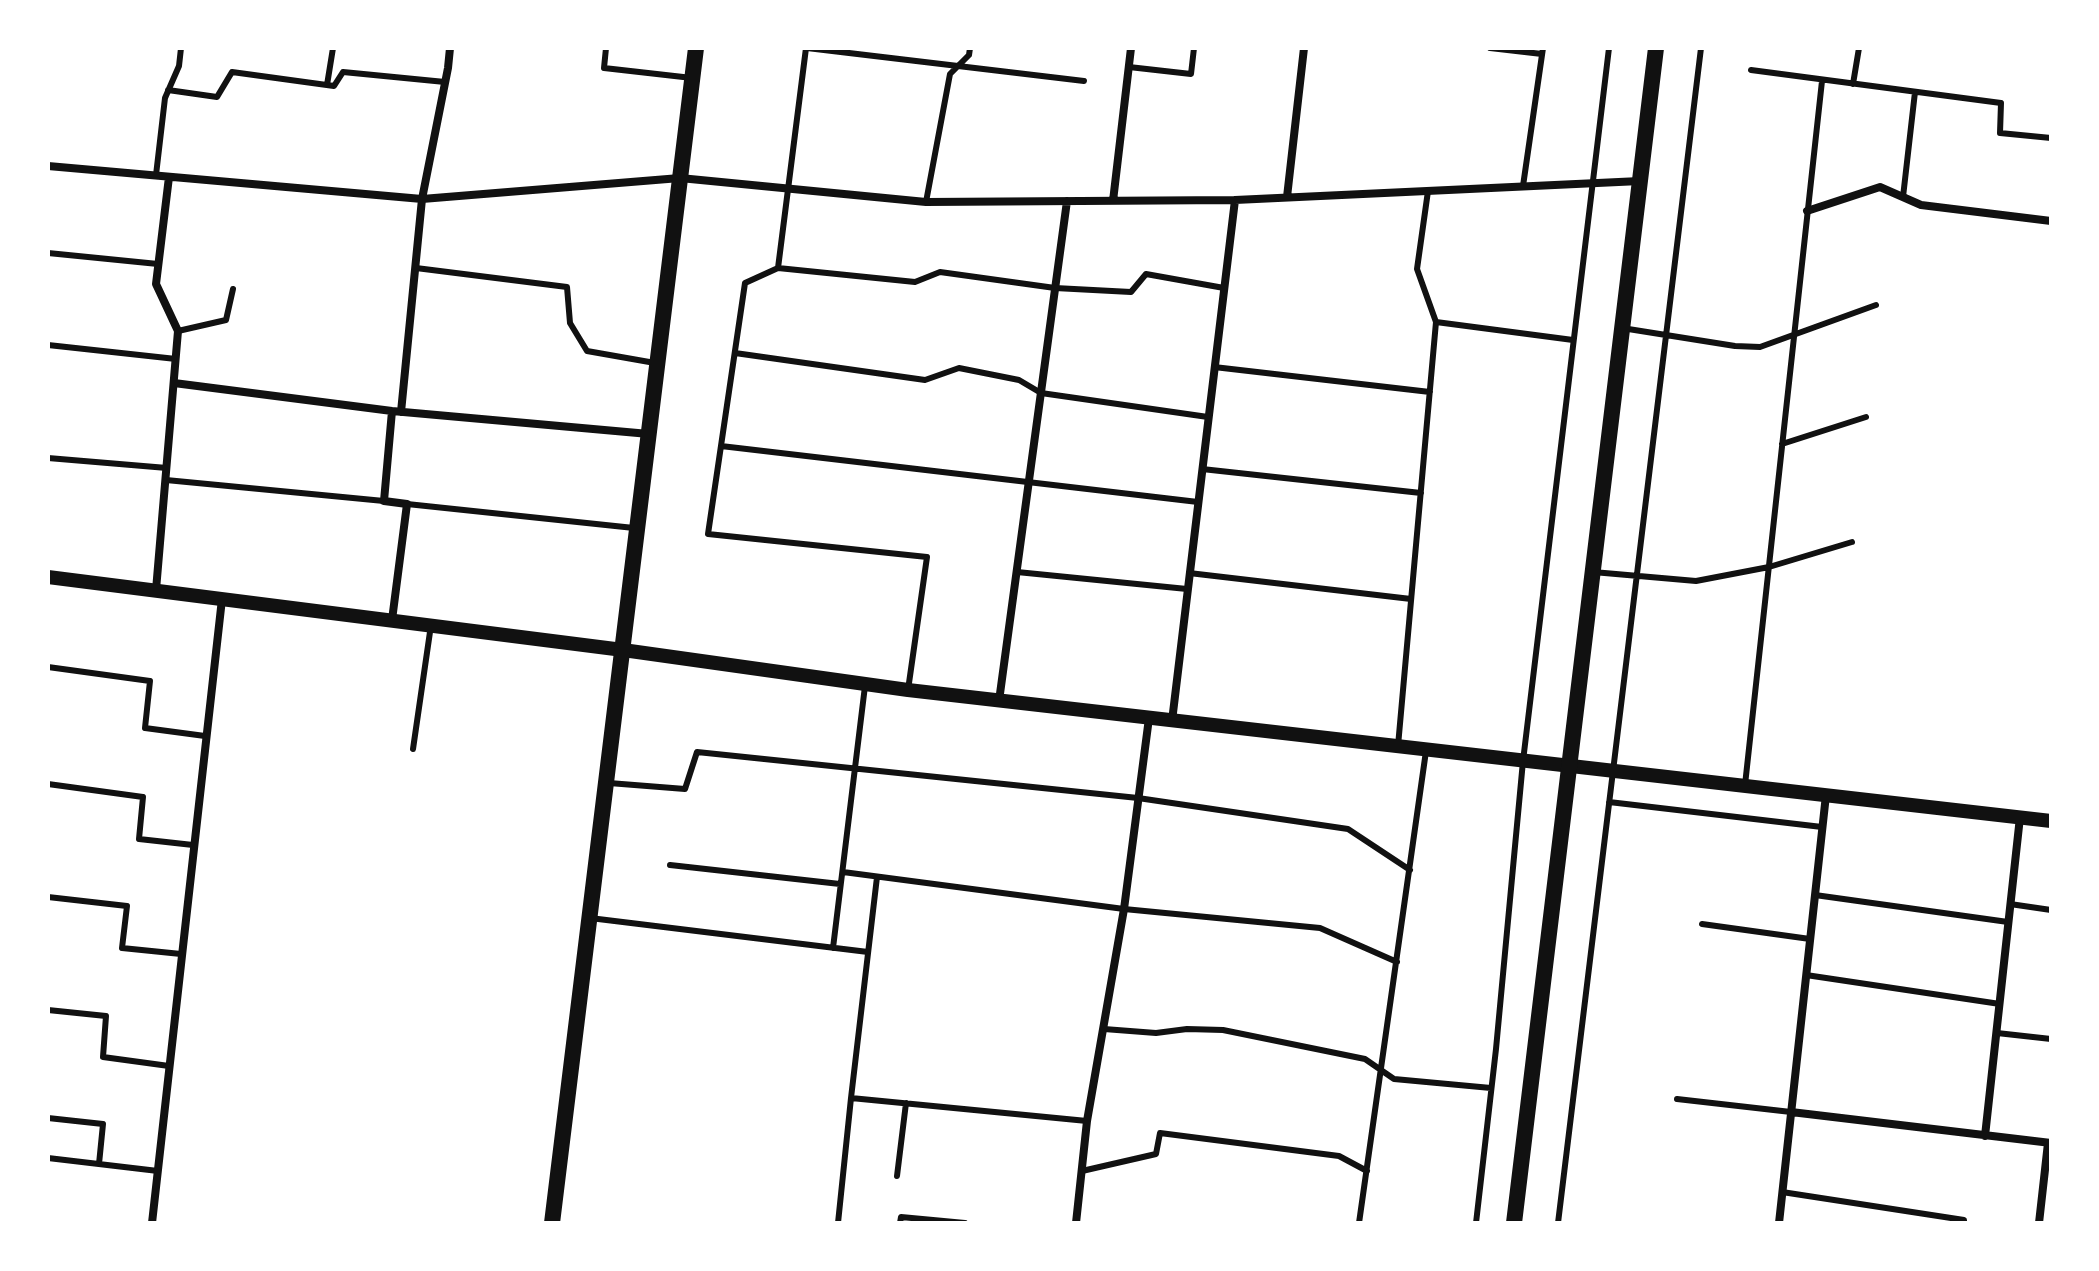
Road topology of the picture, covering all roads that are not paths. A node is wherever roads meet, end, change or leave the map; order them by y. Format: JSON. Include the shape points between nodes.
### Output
{"nodes":[{"id":1,"x":181,"y":48,"type":"edge"},
{"id":2,"x":333,"y":48,"type":"edge"},
{"id":3,"x":450,"y":48,"type":"edge"},
{"id":4,"x":606,"y":48,"type":"edge"},
{"id":5,"x":696,"y":48,"type":"edge"},
{"id":6,"x":806,"y":48,"type":"edge"},
{"id":7,"x":970,"y":48,"type":"edge"},
{"id":8,"x":1131,"y":48,"type":"edge"},
{"id":9,"x":1194,"y":48,"type":"edge"},
{"id":10,"x":1304,"y":48,"type":"edge"},
{"id":11,"x":1490,"y":48,"type":"edge"},
{"id":12,"x":1609,"y":48,"type":"edge"},
{"id":13,"x":1656,"y":48,"type":"edge"},
{"id":14,"x":1701,"y":48,"type":"edge"},
{"id":15,"x":1859,"y":48,"type":"edge"},
{"id":16,"x":1542,"y":51,"type":"edge"},
{"id":17,"x":958,"y":67,"type":"junction"},
{"id":18,"x":1129,"y":67,"type":"junction"},
{"id":19,"x":1751,"y":70,"type":"dead end"},
{"id":20,"x":693,"y":78,"type":"junction"},
{"id":21,"x":1084,"y":81,"type":"dead end"},
{"id":22,"x":1822,"y":81,"type":"junction"},
{"id":23,"x":445,"y":82,"type":"junction"},
{"id":24,"x":1853,"y":84,"type":"junction"},
{"id":25,"x":327,"y":85,"type":"junction"},
{"id":26,"x":168,"y":90,"type":"junction"},
{"id":27,"x":1915,"y":92,"type":"junction"},
{"id":28,"x":2051,"y":138,"type":"edge"},
{"id":29,"x":48,"y":166,"type":"edge"},
{"id":30,"x":156,"y":175,"type":"junction"},
{"id":31,"x":169,"y":177,"type":"junction"},
{"id":32,"x":680,"y":178,"type":"junction"},
{"id":33,"x":1641,"y":181,"type":"junction"},
{"id":34,"x":1592,"y":183,"type":"junction"},
{"id":35,"x":1523,"y":186,"type":"junction"},
{"id":36,"x":789,"y":189,"type":"junction"},
{"id":37,"x":1428,"y":191,"type":"junction"},
{"id":38,"x":1287,"y":197,"type":"junction"},
{"id":39,"x":1903,"y":197,"type":"junction"},
{"id":40,"x":422,"y":199,"type":"junction"},
{"id":41,"x":1235,"y":200,"type":"junction"},
{"id":42,"x":1067,"y":201,"type":"junction"},
{"id":43,"x":1113,"y":201,"type":"junction"},
{"id":44,"x":926,"y":202,"type":"junction"},
{"id":45,"x":1807,"y":211,"type":"junction"},
{"id":46,"x":2051,"y":221,"type":"edge"},
{"id":47,"x":48,"y":253,"type":"edge"},
{"id":48,"x":158,"y":264,"type":"junction"},
{"id":49,"x":416,"y":268,"type":"junction"},
{"id":50,"x":778,"y":268,"type":"junction"},
{"id":51,"x":1055,"y":288,"type":"junction"},
{"id":52,"x":1224,"y":288,"type":"junction"},
{"id":53,"x":233,"y":289,"type":"dead end"},
{"id":54,"x":1876,"y":305,"type":"dead end"},
{"id":55,"x":1436,"y":322,"type":"junction"},
{"id":56,"x":1622,"y":328,"type":"junction"},
{"id":57,"x":178,"y":331,"type":"junction"},
{"id":58,"x":1667,"y":335,"type":"junction"},
{"id":59,"x":1794,"y":337,"type":"junction"},
{"id":60,"x":1573,"y":340,"type":"junction"},
{"id":61,"x":48,"y":345,"type":"edge"},
{"id":62,"x":735,"y":353,"type":"junction"},
{"id":63,"x":176,"y":359,"type":"junction"},
{"id":64,"x":658,"y":364,"type":"junction"},
{"id":65,"x":1214,"y":367,"type":"junction"},
{"id":66,"x":174,"y":383,"type":"junction"},
{"id":67,"x":1430,"y":392,"type":"junction"},
{"id":68,"x":1041,"y":393,"type":"junction"},
{"id":69,"x":396,"y":411,"type":"junction"},
{"id":70,"x":1208,"y":417,"type":"junction"},
{"id":71,"x":1866,"y":417,"type":"dead end"},
{"id":72,"x":649,"y":434,"type":"junction"},
{"id":73,"x":1782,"y":444,"type":"junction"},
{"id":74,"x":721,"y":446,"type":"junction"},
{"id":75,"x":48,"y":458,"type":"edge"},
{"id":76,"x":167,"y":468,"type":"junction"},
{"id":77,"x":1202,"y":469,"type":"junction"},
{"id":78,"x":166,"y":480,"type":"junction"},
{"id":79,"x":1029,"y":484,"type":"junction"},
{"id":80,"x":1421,"y":493,"type":"junction"},
{"id":81,"x":384,"y":501,"type":"junction"},
{"id":82,"x":1198,"y":502,"type":"junction"},
{"id":83,"x":407,"y":504,"type":"junction"},
{"id":84,"x":638,"y":528,"type":"junction"},
{"id":85,"x":1852,"y":542,"type":"dead end"},
{"id":86,"x":1769,"y":567,"type":"junction"},
{"id":87,"x":1017,"y":572,"type":"junction"},
{"id":88,"x":1593,"y":572,"type":"junction"},
{"id":89,"x":1189,"y":573,"type":"junction"},
{"id":90,"x":1638,"y":576,"type":"junction"},
{"id":91,"x":48,"y":577,"type":"edge"},
{"id":92,"x":1187,"y":589,"type":"junction"},
{"id":93,"x":156,"y":590,"type":"junction"},
{"id":94,"x":222,"y":599,"type":"junction"},
{"id":95,"x":1411,"y":599,"type":"junction"},
{"id":96,"x":392,"y":620,"type":"junction"},
{"id":97,"x":431,"y":625,"type":"junction"},
{"id":98,"x":623,"y":650,"type":"junction"},
{"id":99,"x":48,"y":667,"type":"edge"},
{"id":100,"x":866,"y":684,"type":"junction"},
{"id":101,"x":908,"y":690,"type":"junction"},
{"id":102,"x":999,"y":701,"type":"junction"},
{"id":103,"x":1149,"y":718,"type":"junction"},
{"id":104,"x":1172,"y":721,"type":"junction"},
{"id":105,"x":205,"y":736,"type":"junction"},
{"id":106,"x":1398,"y":746,"type":"junction"},
{"id":107,"x":413,"y":749,"type":"dead end"},
{"id":108,"x":1427,"y":750,"type":"junction"},
{"id":109,"x":1523,"y":761,"type":"junction"},
{"id":110,"x":1569,"y":766,"type":"junction"},
{"id":111,"x":856,"y":770,"type":"junction"},
{"id":112,"x":1613,"y":771,"type":"junction"},
{"id":113,"x":607,"y":783,"type":"junction"},
{"id":114,"x":48,"y":784,"type":"edge"},
{"id":115,"x":1745,"y":786,"type":"junction"},
{"id":116,"x":1826,"y":795,"type":"junction"},
{"id":117,"x":1138,"y":798,"type":"junction"},
{"id":118,"x":1609,"y":802,"type":"junction"},
{"id":119,"x":2020,"y":817,"type":"junction"},
{"id":120,"x":2051,"y":821,"type":"edge"},
{"id":121,"x":1822,"y":827,"type":"junction"},
{"id":122,"x":193,"y":845,"type":"junction"},
{"id":123,"x":670,"y":865,"type":"dead end"},
{"id":124,"x":1410,"y":870,"type":"junction"},
{"id":125,"x":843,"y":872,"type":"junction"},
{"id":126,"x":877,"y":877,"type":"junction"},
{"id":127,"x":840,"y":884,"type":"junction"},
{"id":128,"x":1815,"y":895,"type":"junction"},
{"id":129,"x":48,"y":897,"type":"edge"},
{"id":130,"x":2010,"y":904,"type":"junction"},
{"id":131,"x":1124,"y":909,"type":"junction"},
{"id":132,"x":2051,"y":910,"type":"edge"},
{"id":133,"x":590,"y":918,"type":"junction"},
{"id":134,"x":2008,"y":922,"type":"junction"},
{"id":135,"x":1702,"y":924,"type":"dead end"},
{"id":136,"x":1810,"y":939,"type":"junction"},
{"id":137,"x":833,"y":948,"type":"junction"},
{"id":138,"x":868,"y":952,"type":"junction"},
{"id":139,"x":181,"y":954,"type":"junction"},
{"id":140,"x":1397,"y":962,"type":"junction"},
{"id":141,"x":1806,"y":975,"type":"junction"},
{"id":142,"x":2000,"y":1004,"type":"junction"},
{"id":143,"x":48,"y":1010,"type":"edge"},
{"id":144,"x":1104,"y":1029,"type":"junction"},
{"id":145,"x":1997,"y":1033,"type":"junction"},
{"id":146,"x":2051,"y":1039,"type":"edge"},
{"id":147,"x":169,"y":1066,"type":"junction"},
{"id":148,"x":1382,"y":1069,"type":"junction"},
{"id":149,"x":1491,"y":1088,"type":"junction"},
{"id":150,"x":851,"y":1098,"type":"junction"},
{"id":151,"x":1677,"y":1099,"type":"dead end"},
{"id":152,"x":906,"y":1103,"type":"junction"},
{"id":153,"x":1791,"y":1112,"type":"junction"},
{"id":154,"x":48,"y":1118,"type":"edge"},
{"id":155,"x":1087,"y":1121,"type":"junction"},
{"id":156,"x":1985,"y":1136,"type":"junction"},
{"id":157,"x":2049,"y":1143,"type":"edge"},
{"id":158,"x":48,"y":1158,"type":"edge"},
{"id":159,"x":99,"y":1164,"type":"junction"},
{"id":160,"x":158,"y":1171,"type":"junction"},
{"id":161,"x":1082,"y":1171,"type":"junction"},
{"id":162,"x":1367,"y":1171,"type":"junction"},
{"id":163,"x":897,"y":1176,"type":"dead end"},
{"id":164,"x":1782,"y":1192,"type":"junction"},
{"id":165,"x":152,"y":1223,"type":"edge"},
{"id":166,"x":552,"y":1223,"type":"edge"},
{"id":167,"x":838,"y":1223,"type":"edge"},
{"id":168,"x":900,"y":1223,"type":"edge"},
{"id":169,"x":965,"y":1223,"type":"edge"},
{"id":170,"x":1076,"y":1223,"type":"edge"},
{"id":171,"x":1359,"y":1223,"type":"edge"},
{"id":172,"x":1476,"y":1223,"type":"edge"},
{"id":173,"x":1514,"y":1223,"type":"edge"},
{"id":174,"x":1558,"y":1223,"type":"edge"},
{"id":175,"x":1779,"y":1223,"type":"edge"},
{"id":176,"x":1964,"y":1223,"type":"edge"},
{"id":177,"x":2039,"y":1223,"type":"edge"}],
"edges":[{"from":1,"to":26,"type":"lane"},
{"from":2,"to":25,"type":"lane"},
{"from":3,"to":23,"type":"street"},
{"from":4,"to":20,"type":"lane","via":[[604,68]]},
{"from":5,"to":20,"type":"main road"},
{"from":6,"to":17,"type":"lane"},
{"from":6,"to":36,"type":"lane"},
{"from":7,"to":17,"type":"lane"},
{"from":8,"to":18,"type":"street"},
{"from":9,"to":18,"type":"lane","via":[[1191,74]]},
{"from":10,"to":38,"type":"street"},
{"from":11,"to":16,"type":"lane"},
{"from":12,"to":34,"type":"lane"},
{"from":13,"to":33,"type":"main road"},
{"from":14,"to":58,"type":"lane"},
{"from":15,"to":24,"type":"lane"},
{"from":16,"to":35,"type":"lane"},
{"from":17,"to":21,"type":"lane"},
{"from":17,"to":44,"type":"lane","via":[[950,74]]},
{"from":18,"to":43,"type":"street"},
{"from":19,"to":22,"type":"lane"},
{"from":20,"to":32,"type":"main road"},
{"from":22,"to":24,"type":"lane"},
{"from":22,"to":45,"type":"lane"},
{"from":23,"to":25,"type":"lane","via":[[343,72],[334,86]]},
{"from":23,"to":40,"type":"street"},
{"from":24,"to":27,"type":"lane"},
{"from":25,"to":26,"type":"lane","via":[[232,72],[217,97]]},
{"from":26,"to":30,"type":"lane"},
{"from":27,"to":28,"type":"lane","via":[[2001,103],[2000,133]]},
{"from":27,"to":39,"type":"lane"},
{"from":29,"to":30,"type":"street"},
{"from":30,"to":31,"type":"street"},
{"from":31,"to":40,"type":"street"},
{"from":31,"to":48,"type":"street"},
{"from":32,"to":36,"type":"street"},
{"from":32,"to":40,"type":"street"},
{"from":32,"to":64,"type":"main road"},
{"from":33,"to":34,"type":"street"},
{"from":33,"to":56,"type":"main road"},
{"from":34,"to":35,"type":"street"},
{"from":34,"to":60,"type":"lane"},
{"from":35,"to":37,"type":"street"},
{"from":36,"to":44,"type":"street"},
{"from":36,"to":50,"type":"lane"},
{"from":37,"to":38,"type":"street"},
{"from":37,"to":55,"type":"lane","via":[[1417,269]]},
{"from":38,"to":41,"type":"street"},
{"from":39,"to":45,"type":"street","via":[[1880,187]]},
{"from":39,"to":46,"type":"street","via":[[1921,205]]},
{"from":40,"to":49,"type":"street"},
{"from":41,"to":43,"type":"street"},
{"from":41,"to":52,"type":"street"},
{"from":42,"to":43,"type":"street"},
{"from":42,"to":44,"type":"street"},
{"from":42,"to":51,"type":"street"},
{"from":45,"to":59,"type":"lane"},
{"from":47,"to":48,"type":"lane"},
{"from":48,"to":57,"type":"street","via":[[156,284]]},
{"from":49,"to":64,"type":"lane","via":[[567,287],[570,323],[587,351]]},
{"from":49,"to":69,"type":"street"},
{"from":50,"to":51,"type":"lane","via":[[915,282],[940,272]]},
{"from":50,"to":62,"type":"lane","via":[[745,283]]},
{"from":51,"to":52,"type":"lane","via":[[1131,292],[1146,274]]},
{"from":51,"to":68,"type":"street"},
{"from":52,"to":65,"type":"street"},
{"from":53,"to":57,"type":"lane","via":[[226,320]]},
{"from":54,"to":59,"type":"lane"},
{"from":55,"to":60,"type":"lane"},
{"from":55,"to":67,"type":"lane"},
{"from":56,"to":58,"type":"lane"},
{"from":56,"to":88,"type":"main road"},
{"from":57,"to":63,"type":"street"},
{"from":58,"to":59,"type":"lane","via":[[1760,347]]},
{"from":58,"to":90,"type":"lane"},
{"from":59,"to":73,"type":"lane"},
{"from":60,"to":109,"type":"lane"},
{"from":61,"to":63,"type":"lane"},
{"from":62,"to":68,"type":"lane","via":[[925,380],[959,368],[1019,380]]},
{"from":62,"to":74,"type":"lane"},
{"from":63,"to":66,"type":"street"},
{"from":64,"to":72,"type":"main road"},
{"from":65,"to":67,"type":"lane"},
{"from":65,"to":70,"type":"street"},
{"from":66,"to":69,"type":"street"},
{"from":66,"to":76,"type":"street"},
{"from":67,"to":80,"type":"lane"},
{"from":68,"to":70,"type":"lane"},
{"from":68,"to":79,"type":"street"},
{"from":69,"to":72,"type":"street"},
{"from":69,"to":81,"type":"street"},
{"from":70,"to":77,"type":"street"},
{"from":71,"to":73,"type":"lane"},
{"from":72,"to":84,"type":"main road"},
{"from":73,"to":86,"type":"lane"},
{"from":74,"to":79,"type":"lane"},
{"from":74,"to":101,"type":"lane","via":[[708,534],[927,557]]},
{"from":75,"to":76,"type":"lane"},
{"from":76,"to":78,"type":"street"},
{"from":77,"to":80,"type":"lane"},
{"from":77,"to":82,"type":"street"},
{"from":78,"to":81,"type":"lane"},
{"from":78,"to":93,"type":"street"},
{"from":79,"to":82,"type":"lane"},
{"from":79,"to":87,"type":"street"},
{"from":80,"to":95,"type":"lane"},
{"from":81,"to":83,"type":"street"},
{"from":82,"to":89,"type":"street"},
{"from":83,"to":84,"type":"lane"},
{"from":83,"to":96,"type":"street"},
{"from":84,"to":98,"type":"main road"},
{"from":85,"to":86,"type":"lane"},
{"from":86,"to":90,"type":"lane","via":[[1696,581]]},
{"from":86,"to":115,"type":"lane"},
{"from":87,"to":92,"type":"lane"},
{"from":87,"to":102,"type":"street"},
{"from":88,"to":90,"type":"lane"},
{"from":88,"to":110,"type":"main road"},
{"from":89,"to":92,"type":"street"},
{"from":89,"to":95,"type":"lane"},
{"from":90,"to":112,"type":"lane"},
{"from":91,"to":93,"type":"street"},
{"from":92,"to":104,"type":"street"},
{"from":93,"to":94,"type":"street"},
{"from":94,"to":96,"type":"street"},
{"from":94,"to":105,"type":"street"},
{"from":95,"to":106,"type":"lane"},
{"from":96,"to":97,"type":"street"},
{"from":97,"to":98,"type":"street"},
{"from":97,"to":107,"type":"lane"},
{"from":98,"to":100,"type":"street"},
{"from":98,"to":113,"type":"main road"},
{"from":99,"to":105,"type":"lane","via":[[150,681],[145,728]]},
{"from":100,"to":101,"type":"street"},
{"from":100,"to":111,"type":"lane"},
{"from":101,"to":102,"type":"street"},
{"from":102,"to":103,"type":"street"},
{"from":103,"to":104,"type":"street"},
{"from":103,"to":117,"type":"street"},
{"from":104,"to":106,"type":"street"},
{"from":105,"to":122,"type":"street"},
{"from":106,"to":108,"type":"street"},
{"from":108,"to":109,"type":"street"},
{"from":108,"to":124,"type":"lane"},
{"from":109,"to":110,"type":"street"},
{"from":109,"to":149,"type":"lane"},
{"from":110,"to":112,"type":"street"},
{"from":110,"to":173,"type":"main road"},
{"from":111,"to":113,"type":"lane","via":[[697,752],[685,789]]},
{"from":111,"to":117,"type":"lane"},
{"from":111,"to":125,"type":"lane"},
{"from":112,"to":115,"type":"street"},
{"from":112,"to":118,"type":"lane"},
{"from":113,"to":133,"type":"main road"},
{"from":114,"to":122,"type":"lane","via":[[143,797],[139,839]]},
{"from":115,"to":116,"type":"street"},
{"from":116,"to":119,"type":"street"},
{"from":116,"to":121,"type":"street"},
{"from":117,"to":124,"type":"lane","via":[[1348,829]]},
{"from":117,"to":131,"type":"street"},
{"from":118,"to":121,"type":"lane"},
{"from":118,"to":174,"type":"lane"},
{"from":119,"to":120,"type":"street"},
{"from":119,"to":130,"type":"street"},
{"from":121,"to":128,"type":"street"},
{"from":122,"to":139,"type":"street"},
{"from":123,"to":127,"type":"lane"},
{"from":124,"to":140,"type":"lane"},
{"from":125,"to":126,"type":"lane"},
{"from":125,"to":127,"type":"lane"},
{"from":126,"to":131,"type":"lane"},
{"from":126,"to":138,"type":"lane"},
{"from":127,"to":137,"type":"lane"},
{"from":128,"to":134,"type":"lane"},
{"from":128,"to":136,"type":"street"},
{"from":129,"to":139,"type":"lane","via":[[127,906],[122,948]]},
{"from":130,"to":132,"type":"lane"},
{"from":130,"to":134,"type":"street"},
{"from":131,"to":140,"type":"lane","via":[[1320,928]]},
{"from":131,"to":144,"type":"street"},
{"from":133,"to":137,"type":"lane"},
{"from":133,"to":166,"type":"main road"},
{"from":134,"to":142,"type":"street"},
{"from":135,"to":136,"type":"lane"},
{"from":136,"to":141,"type":"street"},
{"from":137,"to":138,"type":"lane"},
{"from":138,"to":150,"type":"lane"},
{"from":139,"to":147,"type":"street"},
{"from":140,"to":148,"type":"lane"},
{"from":141,"to":142,"type":"lane"},
{"from":141,"to":153,"type":"street"},
{"from":142,"to":145,"type":"street"},
{"from":143,"to":147,"type":"lane","via":[[106,1016],[103,1057]]},
{"from":144,"to":148,"type":"lane","via":[[1223,1030],[1365,1059]]},
{"from":144,"to":155,"type":"street"},
{"from":145,"to":146,"type":"lane"},
{"from":145,"to":156,"type":"street"},
{"from":147,"to":160,"type":"street"},
{"from":148,"to":149,"type":"lane","via":[[1394,1079]]},
{"from":148,"to":162,"type":"lane"},
{"from":149,"to":172,"type":"lane"},
{"from":150,"to":152,"type":"lane"},
{"from":150,"to":167,"type":"lane"},
{"from":151,"to":153,"type":"lane"},
{"from":152,"to":155,"type":"lane"},
{"from":152,"to":163,"type":"lane"},
{"from":153,"to":156,"type":"street"},
{"from":153,"to":164,"type":"street"},
{"from":154,"to":159,"type":"lane","via":[[103,1124]]},
{"from":155,"to":161,"type":"street"},
{"from":156,"to":157,"type":"street"},
{"from":157,"to":177,"type":"street"},
{"from":158,"to":159,"type":"lane"},
{"from":159,"to":160,"type":"lane"},
{"from":160,"to":165,"type":"street"},
{"from":161,"to":162,"type":"lane","via":[[1156,1154],[1160,1133],[1339,1156]]},
{"from":161,"to":170,"type":"street"},
{"from":162,"to":171,"type":"lane"},
{"from":164,"to":175,"type":"street"},
{"from":164,"to":176,"type":"lane"},
{"from":168,"to":169,"type":"lane","via":[[901,1217]]}]}
